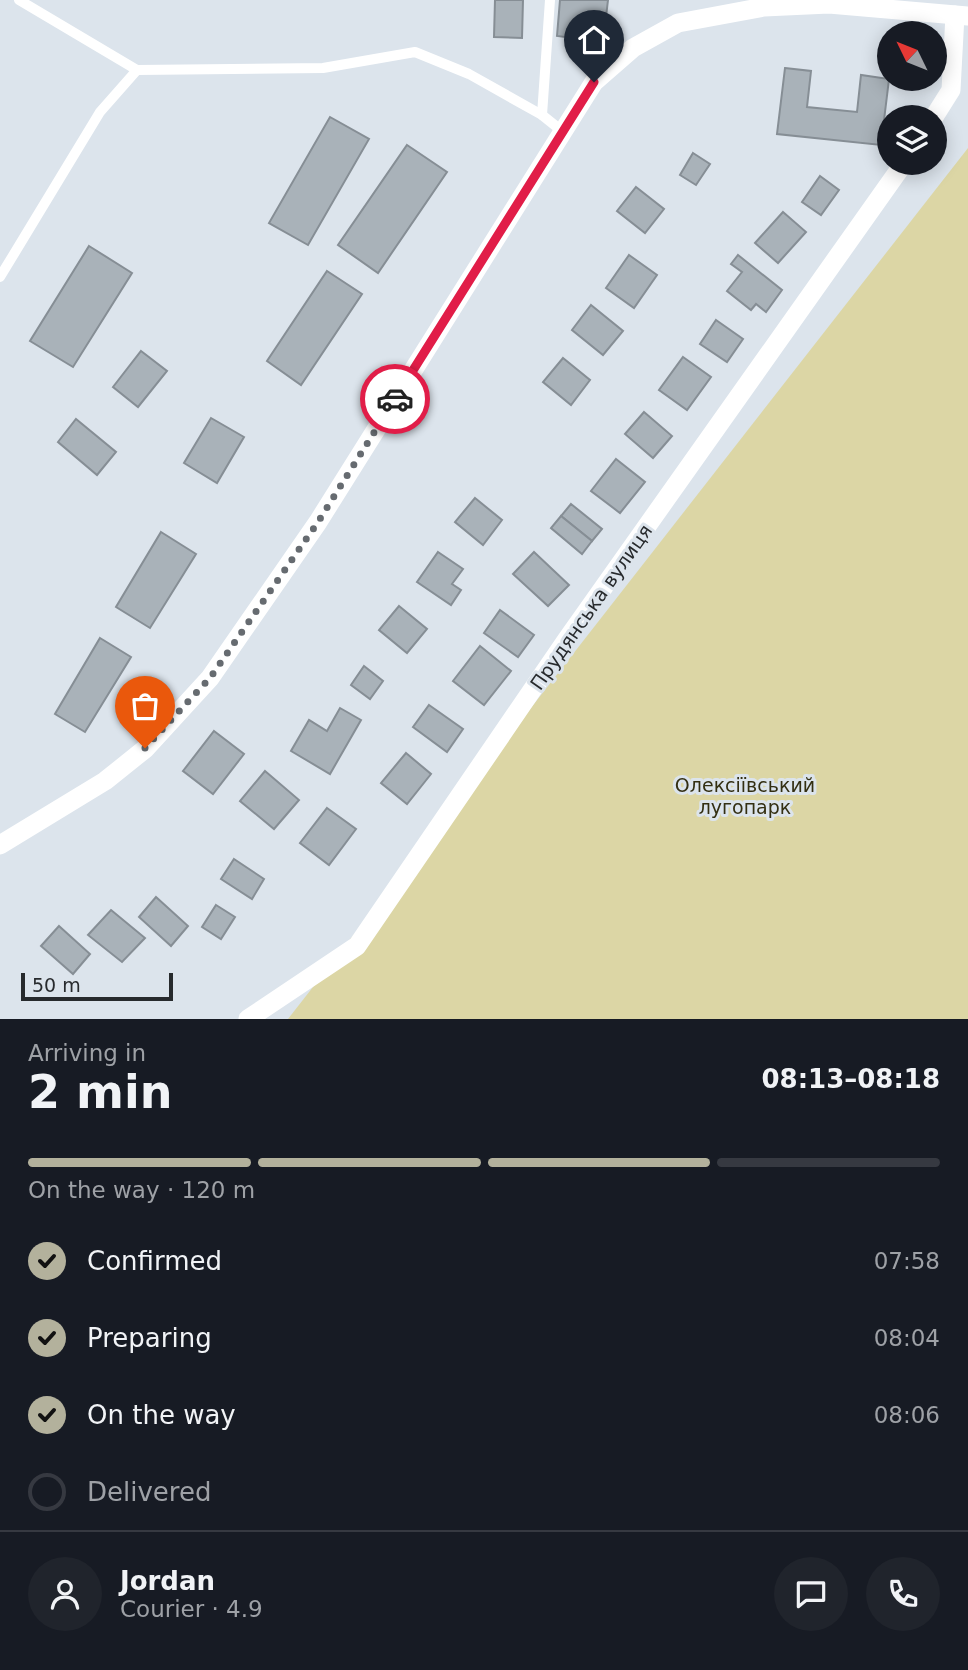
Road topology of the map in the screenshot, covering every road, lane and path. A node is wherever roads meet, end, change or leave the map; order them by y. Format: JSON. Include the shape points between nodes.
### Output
{"nodes":[{"id":1,"x":19,"y":0,"type":"edge"},
{"id":2,"x":550,"y":0,"type":"edge"},
{"id":3,"x":961,"y":15,"type":"edge"},
{"id":4,"x":137,"y":70,"type":"junction"},
{"id":5,"x":942,"y":105,"type":"edge"},
{"id":6,"x":542,"y":115,"type":"junction"},
{"id":7,"x":562,"y":131,"type":"junction"},
{"id":8,"x":896,"y":175,"type":"edge"},
{"id":9,"x":0,"y":277,"type":"edge"},
{"id":10,"x":0,"y":845,"type":"edge"},
{"id":11,"x":247,"y":1019,"type":"edge"}],
"edges":[{"from":1,"to":4,"type":"lane"},
{"from":2,"to":6,"type":"lane"},
{"from":3,"to":5,"type":"street","via":[[951,90]]},
{"from":3,"to":7,"type":"street","via":[[829,4],[764,7],[678,23],[633,48],[594,82]]},
{"from":4,"to":6,"type":"lane","via":[[323,68],[415,52],[469,74]]},
{"from":4,"to":9,"type":"lane","via":[[100,112]]},
{"from":6,"to":7,"type":"lane"},
{"from":7,"to":10,"type":"street","via":[[318,522],[210,678],[145,748],[105,781]]},
{"from":8,"to":11,"type":"street","name":"Прудянська вулиця","via":[[567,639],[357,946]]}]}
